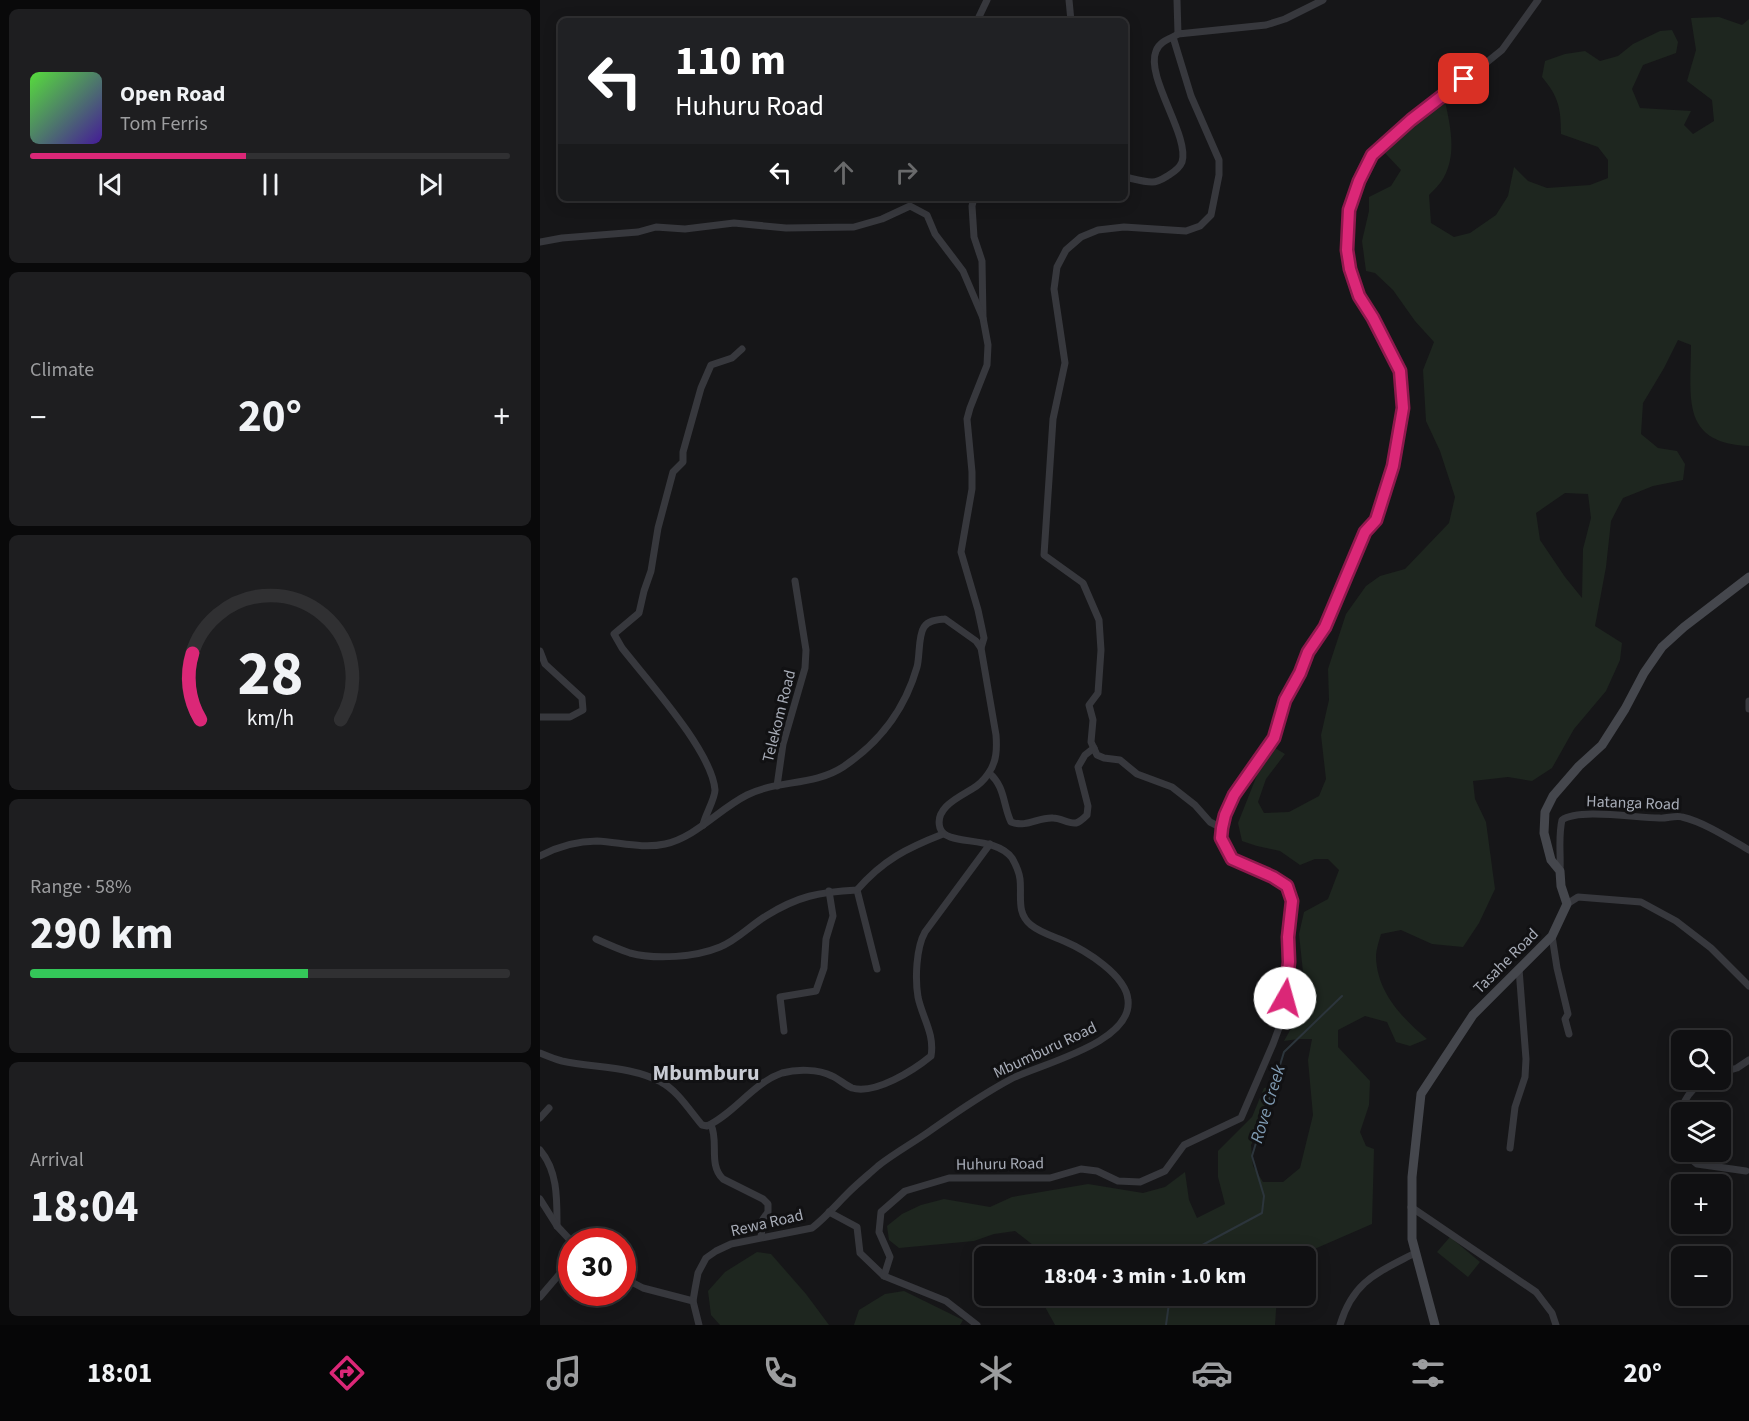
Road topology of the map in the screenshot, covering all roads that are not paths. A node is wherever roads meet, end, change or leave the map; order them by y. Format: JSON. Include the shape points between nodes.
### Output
{"nodes":[{"id":1,"x":987,"y":0,"type":"edge"},
{"id":2,"x":1069,"y":0,"type":"edge"},
{"id":3,"x":1178,"y":0,"type":"edge"},
{"id":4,"x":1323,"y":0,"type":"edge"},
{"id":5,"x":1538,"y":0,"type":"edge"},
{"id":6,"x":978,"y":18,"type":"edge"},
{"id":7,"x":1071,"y":18,"type":"edge"},
{"id":8,"x":1176,"y":36,"type":"junction"},
{"id":9,"x":1128,"y":178,"type":"edge"},
{"id":10,"x":973,"y":201,"type":"edge"},
{"id":11,"x":540,"y":242,"type":"edge"},
{"id":12,"x":982,"y":318,"type":"junction"},
{"id":13,"x":742,"y":349,"type":"dead end"},
{"id":14,"x":795,"y":581,"type":"dead end"},
{"id":15,"x":1748,"y":582,"type":"edge"},
{"id":16,"x":981,"y":648,"type":"junction"},
{"id":17,"x":540,"y":651,"type":"edge"},
{"id":18,"x":1749,"y":701,"type":"edge"},
{"id":19,"x":1749,"y":709,"type":"edge"},
{"id":20,"x":540,"y":717,"type":"edge"},
{"id":21,"x":1094,"y":748,"type":"junction"},
{"id":22,"x":989,"y":773,"type":"junction"},
{"id":23,"x":777,"y":786,"type":"junction"},
{"id":24,"x":702,"y":825,"type":"junction"},
{"id":25,"x":1222,"y":828,"type":"junction"},
{"id":26,"x":943,"y":834,"type":"junction"},
{"id":27,"x":990,"y":844,"type":"junction"},
{"id":28,"x":1749,"y":850,"type":"edge"},
{"id":29,"x":540,"y":856,"type":"edge"},
{"id":30,"x":1560,"y":871,"type":"junction"},
{"id":31,"x":857,"y":890,"type":"junction"},
{"id":32,"x":829,"y":891,"type":"junction"},
{"id":33,"x":1567,"y":904,"type":"junction"},
{"id":34,"x":1552,"y":936,"type":"junction"},
{"id":35,"x":596,"y":939,"type":"dead end"},
{"id":36,"x":877,"y":969,"type":"dead end"},
{"id":37,"x":1519,"y":969,"type":"junction"},
{"id":38,"x":1749,"y":986,"type":"edge"},
{"id":39,"x":784,"y":1031,"type":"dead end"},
{"id":40,"x":1569,"y":1034,"type":"dead end"},
{"id":41,"x":540,"y":1053,"type":"edge"},
{"id":42,"x":1749,"y":1060,"type":"edge"},
{"id":43,"x":1731,"y":1070,"type":"edge"},
{"id":44,"x":1693,"y":1090,"type":"edge"},
{"id":45,"x":1684,"y":1102,"type":"edge"},
{"id":46,"x":549,"y":1108,"type":"dead end"},
{"id":47,"x":540,"y":1118,"type":"edge"},
{"id":48,"x":711,"y":1125,"type":"junction"},
{"id":49,"x":1510,"y":1148,"type":"dead end"},
{"id":50,"x":540,"y":1150,"type":"edge"},
{"id":51,"x":1695,"y":1162,"type":"edge"},
{"id":52,"x":1746,"y":1171,"type":"dead end"},
{"id":53,"x":540,"y":1199,"type":"edge"},
{"id":54,"x":1411,"y":1207,"type":"junction"},
{"id":55,"x":829,"y":1212,"type":"junction"},
{"id":56,"x":557,"y":1226,"type":"joint"},
{"id":57,"x":761,"y":1237,"type":"junction"},
{"id":58,"x":1415,"y":1253,"type":"junction"},
{"id":59,"x":558,"y":1276,"type":"edge"},
{"id":60,"x":884,"y":1276,"type":"junction"},
{"id":61,"x":636,"y":1284,"type":"edge"},
{"id":62,"x":540,"y":1297,"type":"edge"},
{"id":63,"x":693,"y":1301,"type":"junction"},
{"id":64,"x":699,"y":1325,"type":"edge"},
{"id":65,"x":977,"y":1325,"type":"edge"},
{"id":66,"x":1340,"y":1325,"type":"edge"},
{"id":67,"x":1434,"y":1325,"type":"edge"},
{"id":68,"x":1556,"y":1325,"type":"edge"}],
"edges":[{"from":1,"to":6,"type":"street"},
{"from":2,"to":7,"type":"street"},
{"from":3,"to":8,"type":"street"},
{"from":4,"to":8,"type":"street","via":[[1286,20],[1266,25]]},
{"from":5,"to":25,"type":"street","via":[[1502,50],[1372,155],[1359,181],[1349,210],[1347,250],[1359,296],[1400,371],[1403,408],[1393,466],[1376,520],[1365,532],[1325,627],[1285,700],[1274,738],[1234,795]]},
{"from":8,"to":9,"type":"street","via":[[1155,51],[1154,62],[1183,150],[1182,163],[1173,173],[1152,182]]},
{"from":8,"to":21,"type":"street","via":[[1191,96],[1219,160],[1211,215],[1200,226],[1186,231],[1124,227],[1081,237],[1066,250],[1057,267],[1054,289],[1065,363],[1053,419],[1044,555],[1083,583],[1099,620],[1098,693],[1089,705]]},
{"from":10,"to":12,"type":"street","via":[[974,237],[984,277]]},
{"from":11,"to":12,"type":"street","via":[[656,227],[685,229],[734,223],[786,228],[854,226],[910,206],[927,215],[935,234],[963,271]]},
{"from":12,"to":16,"type":"street","via":[[988,345],[987,365],[967,419],[972,489],[961,552],[984,638]]},
{"from":13,"to":24,"type":"street","via":[[732,358],[711,365],[701,388],[683,462],[673,472],[639,613],[614,634],[699,749],[712,774],[715,793]]},
{"from":14,"to":23,"type":"street","name":"Telekom Road","via":[[806,650],[805,668],[783,744]]},
{"from":15,"to":30,"type":"street","via":[[1662,647],[1602,745],[1553,796],[1545,813],[1544,833],[1551,860]]},
{"from":16,"to":22,"type":"street","via":[[996,735],[996,755]]},
{"from":16,"to":23,"type":"street","via":[[945,619],[926,624],[912,683],[882,734],[841,769]]},
{"from":17,"to":20,"type":"street","via":[[545,664],[582,698],[583,710],[570,717]]},
{"from":18,"to":19,"type":"street"},
{"from":21,"to":22,"type":"street","via":[[1078,767],[1088,806],[1087,815],[1078,822],[1052,818],[1029,824],[1011,822],[1002,787]]},
{"from":21,"to":25,"type":"street","via":[[1097,755],[1120,760],[1137,774],[1172,787]]},
{"from":22,"to":26,"type":"street","via":[[947,806],[941,814]]},
{"from":23,"to":24,"type":"street","via":[[748,794]]},
{"from":24,"to":29,"type":"street","via":[[663,844],[596,841],[560,847]]},
{"from":25,"to":60,"type":"street","name":"Huhuru Road","via":[[1221,838],[1232,859],[1287,886],[1292,901],[1283,1017],[1241,1118],[1184,1145],[1165,1171],[1140,1182],[1118,1181],[1082,1168],[1050,1178],[949,1178],[905,1191],[881,1212],[879,1232],[890,1257]]},
{"from":26,"to":27,"type":"street","name":"Mbumburu Road"},
{"from":26,"to":31,"type":"street","via":[[894,857]]},
{"from":27,"to":48,"type":"street","via":[[919,944],[918,998],[931,1035],[931,1056],[872,1088],[854,1088],[816,1071],[782,1074],[759,1086]]},
{"from":27,"to":55,"type":"street","name":"Mbumburu Road","via":[[1009,855],[1016,866],[1020,904],[1028,923],[1092,956],[1108,970],[1125,990],[1125,1017],[1095,1044],[1011,1079],[969,1105],[880,1164]]},
{"from":28,"to":30,"type":"street","name":"Hatanga Road","via":[[1680,816],[1662,819],[1583,814],[1562,820]]},
{"from":30,"to":33,"type":"street"},
{"from":31,"to":32,"type":"street"},
{"from":31,"to":36,"type":"street"},
{"from":32,"to":35,"type":"street","via":[[803,897],[766,916],[721,947],[692,954],[676,957],[632,953]]},
{"from":32,"to":39,"type":"street","via":[[833,916],[824,968],[816,991],[780,997]]},
{"from":33,"to":34,"type":"street","name":"Tasahe Road"},
{"from":33,"to":38,"type":"street","via":[[1578,897],[1641,902],[1676,921],[1711,948]]},
{"from":34,"to":37,"type":"street","name":"Tasahe Road"},
{"from":34,"to":40,"type":"street"},
{"from":37,"to":49,"type":"street","via":[[1526,1059]]},
{"from":37,"to":54,"type":"street","name":"Tasahe Road","via":[[1473,1015],[1420,1094]]},
{"from":41,"to":48,"type":"street","via":[[560,1061],[623,1070],[656,1080],[677,1096],[702,1125]]},
{"from":42,"to":43,"type":"street"},
{"from":44,"to":45,"type":"street"},
{"from":46,"to":47,"type":"street"},
{"from":48,"to":57,"type":"street","via":[[719,1175],[768,1204]]},
{"from":50,"to":56,"type":"street","via":[[552,1168]]},
{"from":51,"to":52,"type":"street"},
{"from":53,"to":56,"type":"street"},
{"from":54,"to":58,"type":"street","name":"Tasahe Road"},
{"from":54,"to":68,"type":"street","via":[[1536,1292]]},
{"from":55,"to":57,"type":"street","name":"Rewa Road","via":[[812,1228]]},
{"from":55,"to":60,"type":"street","via":[[857,1227],[860,1253]]},
{"from":57,"to":63,"type":"street","name":"Rewa Road","via":[[731,1244],[706,1258],[698,1273]]},
{"from":58,"to":66,"type":"street","via":[[1375,1274],[1357,1289]]},
{"from":58,"to":67,"type":"street","name":"Tasahe Road"},
{"from":59,"to":62,"type":"street"},
{"from":60,"to":65,"type":"street","via":[[946,1301]]},
{"from":61,"to":63,"type":"street"},
{"from":63,"to":64,"type":"street","name":"Rewa Road"}]}
